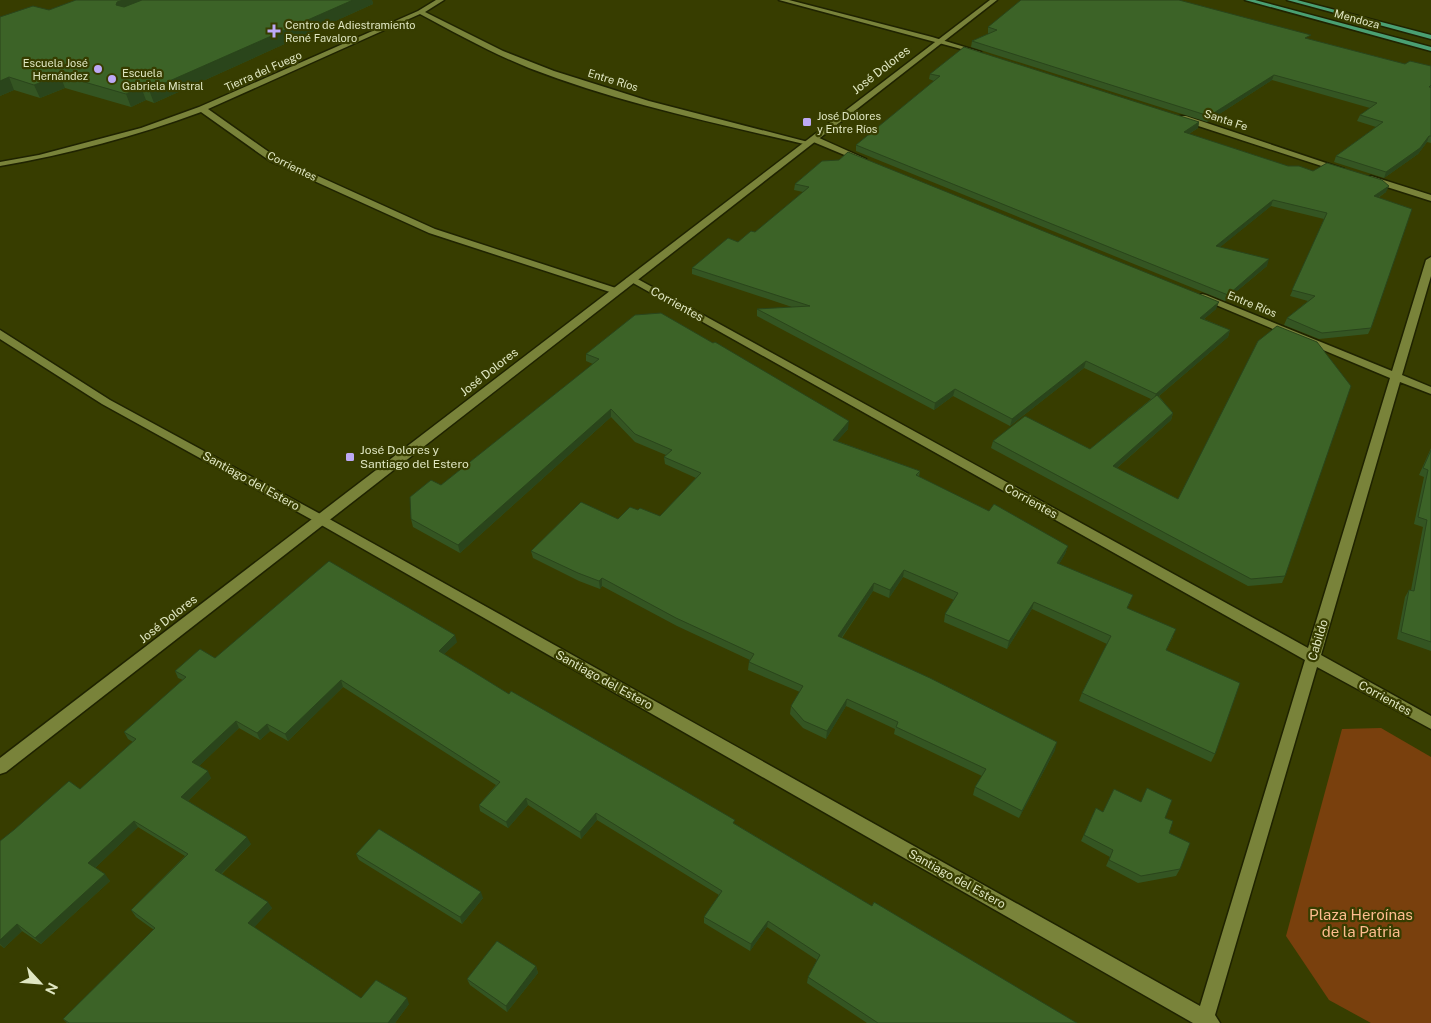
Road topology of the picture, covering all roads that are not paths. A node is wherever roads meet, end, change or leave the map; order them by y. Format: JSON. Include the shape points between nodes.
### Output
{"nodes":[{"id":1,"x":441,"y":0,"type":"edge"},
{"id":2,"x":782,"y":0,"type":"edge"},
{"id":3,"x":994,"y":0,"type":"edge"},
{"id":4,"x":1248,"y":0,"type":"edge"},
{"id":5,"x":1290,"y":0,"type":"edge"},
{"id":6,"x":420,"y":12,"type":"junction"},
{"id":7,"x":1431,"y":37,"type":"edge"},
{"id":8,"x":941,"y":41,"type":"junction"},
{"id":9,"x":1431,"y":49,"type":"edge"},
{"id":10,"x":989,"y":56,"type":"edge"},
{"id":11,"x":202,"y":109,"type":"junction"},
{"id":12,"x":1177,"y":116,"type":"edge"},
{"id":13,"x":811,"y":141,"type":"junction"},
{"id":14,"x":867,"y":161,"type":"edge"},
{"id":15,"x":0,"y":164,"type":"edge"},
{"id":16,"x":1346,"y":171,"type":"edge"},
{"id":17,"x":1365,"y":177,"type":"edge"},
{"id":18,"x":1431,"y":198,"type":"edge"},
{"id":19,"x":1431,"y":260,"type":"edge"},
{"id":20,"x":631,"y":279,"type":"junction"},
{"id":21,"x":616,"y":291,"type":"junction"},
{"id":22,"x":1196,"y":295,"type":"edge"},
{"id":23,"x":0,"y":333,"type":"edge"},
{"id":24,"x":1396,"y":377,"type":"junction"},
{"id":25,"x":1431,"y":391,"type":"edge"},
{"id":26,"x":320,"y":519,"type":"junction"},
{"id":27,"x":1312,"y":657,"type":"junction"},
{"id":28,"x":1431,"y":723,"type":"edge"},
{"id":29,"x":0,"y":767,"type":"edge"},
{"id":30,"x":1208,"y":1021,"type":"edge"}],
"edges":[{"from":1,"to":6,"type":"street","name":"Tierra del Fuego"},
{"from":2,"to":8,"type":"street"},
{"from":3,"to":8,"type":"street","name":"José Dolores"},
{"from":4,"to":9,"type":"main road","name":"Mendoza"},
{"from":5,"to":7,"type":"main road","name":"Mendoza"},
{"from":6,"to":11,"type":"street","name":"Tierra del Fuego"},
{"from":6,"to":13,"type":"street","name":"Entre Ríos","via":[[549,73],[651,104]]},
{"from":8,"to":10,"type":"street"},
{"from":8,"to":13,"type":"street","name":"José Dolores"},
{"from":11,"to":15,"type":"street","name":"Tierra del Fuego","via":[[144,130]]},
{"from":11,"to":21,"type":"street","name":"Corrientes","via":[[273,159],[432,231]]},
{"from":12,"to":16,"type":"street","name":"Santa Fe"},
{"from":13,"to":14,"type":"street","name":"Entre Ríos"},
{"from":13,"to":20,"type":"street","name":"José Dolores"},
{"from":17,"to":18,"type":"street"},
{"from":19,"to":24,"type":"street","name":"Cabildo"},
{"from":20,"to":21,"type":"street","name":"José Dolores"},
{"from":20,"to":27,"type":"street","name":"Corrientes"},
{"from":21,"to":26,"type":"street","name":"José Dolores"},
{"from":22,"to":24,"type":"street","name":"Entre Ríos"},
{"from":23,"to":26,"type":"street","name":"Santiago del Estero","via":[[106,402]]},
{"from":24,"to":25,"type":"street","name":"Entre Ríos"},
{"from":24,"to":27,"type":"street","name":"Cabildo"},
{"from":26,"to":29,"type":"street","name":"José Dolores"},
{"from":26,"to":30,"type":"street","name":"Santiago del Estero"},
{"from":27,"to":28,"type":"street","name":"Corrientes"},
{"from":27,"to":30,"type":"street","name":"Cabildo"}]}
